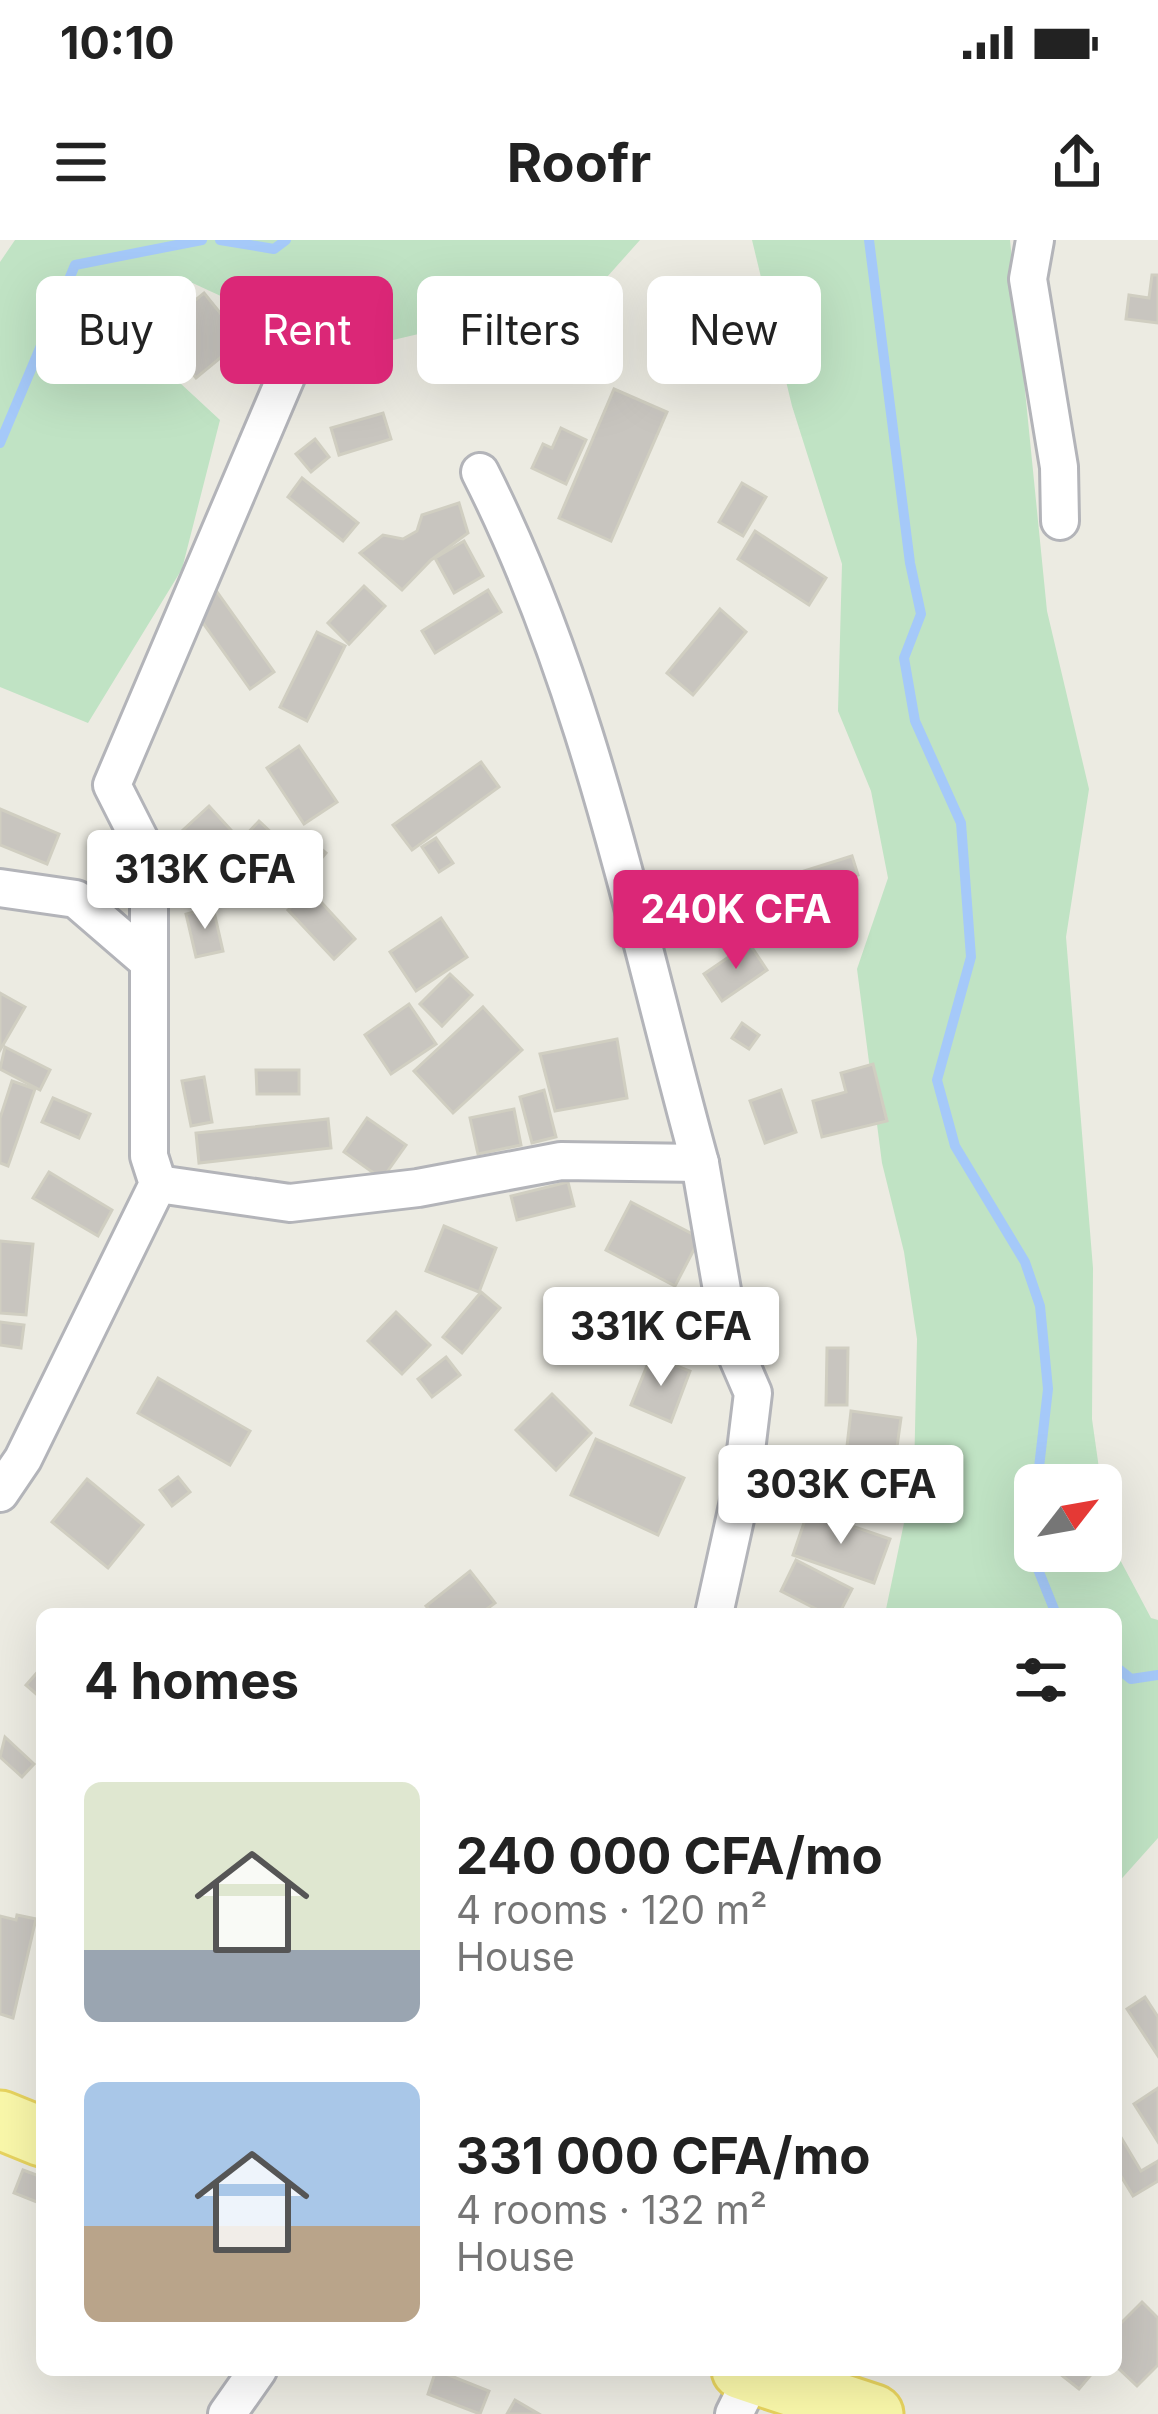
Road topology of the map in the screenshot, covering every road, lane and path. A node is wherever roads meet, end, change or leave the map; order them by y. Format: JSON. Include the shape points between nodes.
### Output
{"nodes":[{"id":1,"x":1035,"y":240,"type":"edge"},
{"id":2,"x":284,"y":384,"type":"edge"},
{"id":3,"x":480,"y":472,"type":"dead end"},
{"id":4,"x":1060,"y":521,"type":"dead end"},
{"id":5,"x":0,"y":888,"type":"edge"},
{"id":6,"x":149,"y":962,"type":"junction"},
{"id":7,"x":700,"y":1163,"type":"junction"},
{"id":8,"x":158,"y":1184,"type":"junction"},
{"id":9,"x":0,"y":1493,"type":"edge"},
{"id":10,"x":715,"y":1608,"type":"edge"},
{"id":11,"x":0,"y":2120,"type":"edge"},
{"id":12,"x":36,"y":2135,"type":"edge"},
{"id":13,"x":255,"y":2376,"type":"edge"},
{"id":14,"x":743,"y":2386,"type":"edge"},
{"id":15,"x":227,"y":2414,"type":"edge"},
{"id":16,"x":874,"y":2414,"type":"edge"}],
"edges":[{"from":1,"to":4,"type":"street","via":[[1028,279],[1059,466]]},
{"from":2,"to":6,"type":"street","via":[[112,785],[149,858]]},
{"from":3,"to":7,"type":"street","via":[[525,561],[563,670]]},
{"from":5,"to":6,"type":"street","via":[[76,899]]},
{"from":6,"to":8,"type":"street","via":[[148,1156]]},
{"from":7,"to":8,"type":"street","via":[[561,1161],[290,1203]]},
{"from":7,"to":10,"type":"street","via":[[731,1342],[753,1394]]},
{"from":8,"to":9,"type":"street"},
{"from":11,"to":12,"type":"main road"},
{"from":13,"to":15,"type":"street"},
{"from":14,"to":16,"type":"main road"}]}
